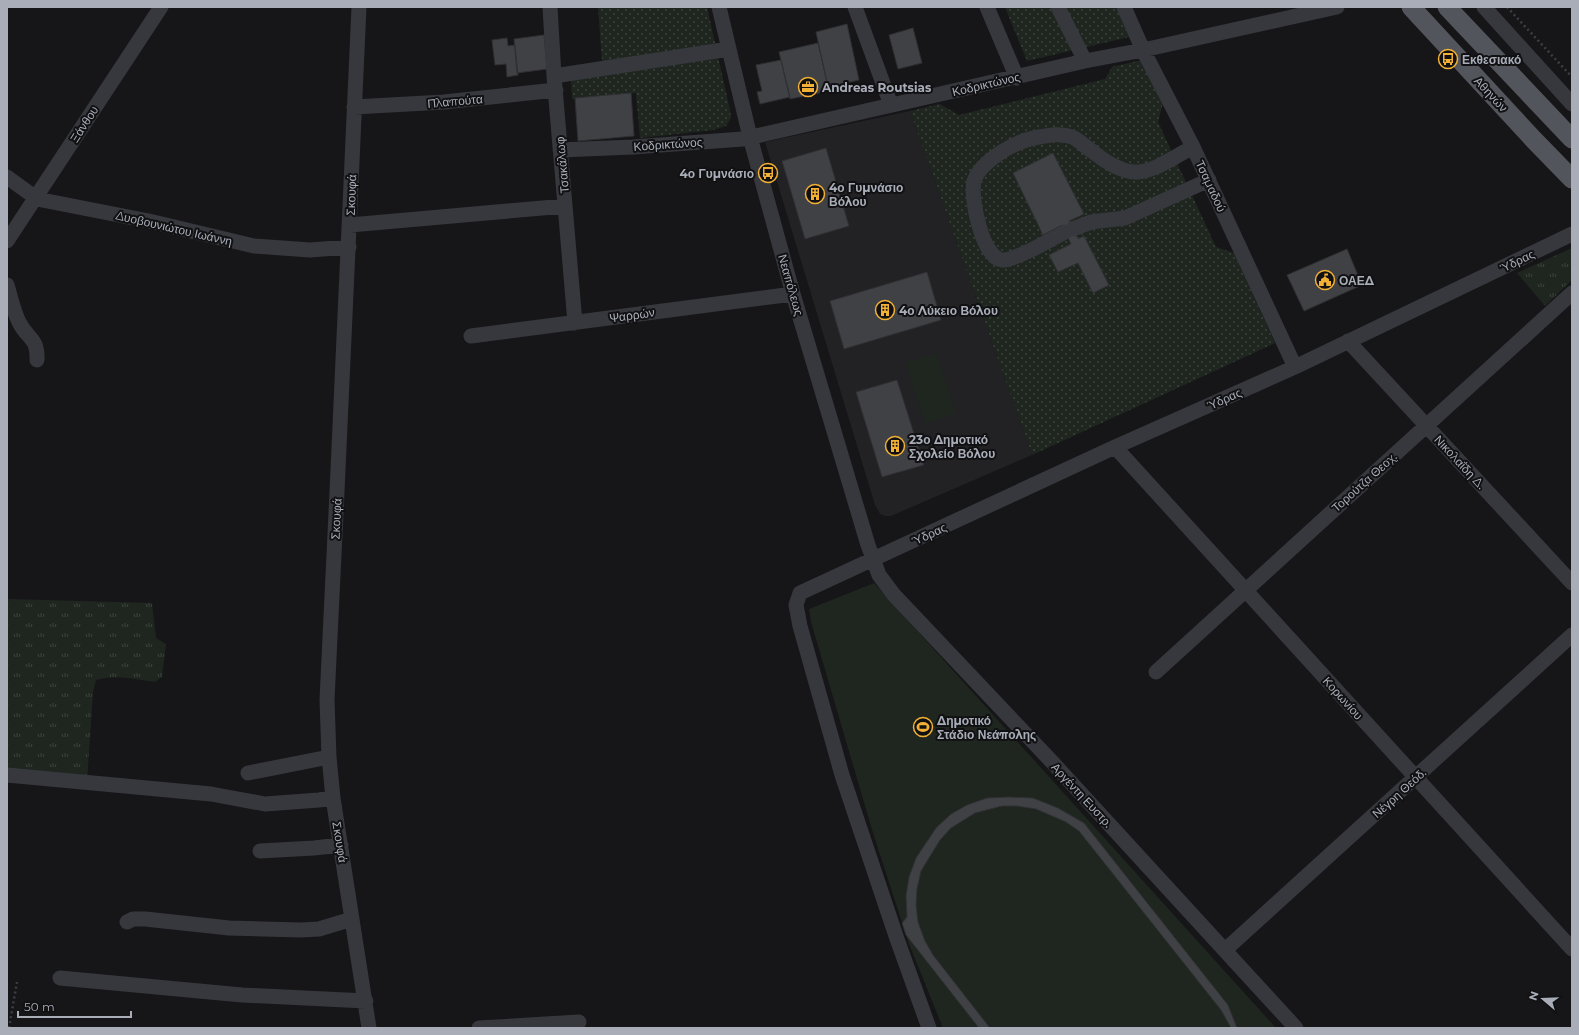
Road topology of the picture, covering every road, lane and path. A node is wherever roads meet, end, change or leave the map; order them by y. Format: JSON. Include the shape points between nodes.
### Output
{"nodes":[{"id":1,"x":161,"y":7,"type":"edge"},
{"id":2,"x":359,"y":7,"type":"edge"},
{"id":3,"x":550,"y":7,"type":"edge"},
{"id":4,"x":719,"y":7,"type":"edge"},
{"id":5,"x":855,"y":7,"type":"edge"},
{"id":6,"x":987,"y":7,"type":"edge"},
{"id":7,"x":1058,"y":7,"type":"edge"},
{"id":8,"x":1124,"y":7,"type":"edge"},
{"id":9,"x":1337,"y":7,"type":"edge"},
{"id":10,"x":1411,"y":7,"type":"edge"},
{"id":11,"x":1447,"y":7,"type":"edge"},
{"id":12,"x":1484,"y":7,"type":"edge"},
{"id":13,"x":1507,"y":7,"type":"edge"},
{"id":14,"x":729,"y":49,"type":"junction"},
{"id":15,"x":1144,"y":50,"type":"junction"},
{"id":16,"x":1085,"y":61,"type":"junction"},
{"id":17,"x":1572,"y":77,"type":"edge"},
{"id":18,"x":1018,"y":78,"type":"junction"},
{"id":19,"x":555,"y":83,"type":"junction"},
{"id":20,"x":1572,"y":104,"type":"edge"},
{"id":21,"x":891,"y":105,"type":"junction"},
{"id":22,"x":354,"y":107,"type":"junction"},
{"id":23,"x":750,"y":137,"type":"junction"},
{"id":24,"x":1572,"y":139,"type":"edge"},
{"id":25,"x":1193,"y":147,"type":"junction"},
{"id":26,"x":560,"y":150,"type":"junction"},
{"id":27,"x":7,"y":177,"type":"edge"},
{"id":28,"x":1572,"y":179,"type":"edge"},
{"id":29,"x":1209,"y":180,"type":"junction"},
{"id":30,"x":36,"y":198,"type":"junction"},
{"id":31,"x":565,"y":206,"type":"junction"},
{"id":32,"x":350,"y":224,"type":"junction"},
{"id":33,"x":1572,"y":234,"type":"edge"},
{"id":34,"x":7,"y":242,"type":"edge"},
{"id":35,"x":349,"y":248,"type":"junction"},
{"id":36,"x":7,"y":285,"type":"edge"},
{"id":37,"x":1572,"y":292,"type":"edge"},
{"id":38,"x":793,"y":294,"type":"junction"},
{"id":39,"x":575,"y":323,"type":"junction"},
{"id":40,"x":471,"y":336,"type":"dead end"},
{"id":41,"x":1348,"y":342,"type":"junction"},
{"id":42,"x":37,"y":360,"type":"dead end"},
{"id":43,"x":1295,"y":367,"type":"junction"},
{"id":44,"x":1426,"y":426,"type":"junction"},
{"id":45,"x":1115,"y":447,"type":"junction"},
{"id":46,"x":874,"y":559,"type":"junction"},
{"id":47,"x":1572,"y":583,"type":"edge"},
{"id":48,"x":1246,"y":591,"type":"junction"},
{"id":49,"x":1572,"y":635,"type":"edge"},
{"id":50,"x":1156,"y":672,"type":"dead end"},
{"id":51,"x":329,"y":758,"type":"junction"},
{"id":52,"x":248,"y":773,"type":"dead end"},
{"id":53,"x":7,"y":775,"type":"edge"},
{"id":54,"x":1416,"y":777,"type":"junction"},
{"id":55,"x":333,"y":798,"type":"junction"},
{"id":56,"x":340,"y":845,"type":"junction"},
{"id":57,"x":260,"y":851,"type":"dead end"},
{"id":58,"x":352,"y":919,"type":"junction"},
{"id":59,"x":127,"y":922,"type":"dead end"},
{"id":60,"x":1572,"y":949,"type":"edge"},
{"id":61,"x":1225,"y":950,"type":"junction"},
{"id":62,"x":60,"y":978,"type":"dead end"},
{"id":63,"x":17,"y":982,"type":"dead end"},
{"id":64,"x":366,"y":1001,"type":"junction"},
{"id":65,"x":579,"y":1022,"type":"dead end"},
{"id":66,"x":9,"y":1028,"type":"edge"},
{"id":67,"x":369,"y":1028,"type":"edge"},
{"id":68,"x":479,"y":1028,"type":"edge"},
{"id":69,"x":929,"y":1028,"type":"edge"},
{"id":70,"x":1296,"y":1028,"type":"edge"}],
"edges":[{"from":1,"to":30,"type":"street","name":"Ξάνθου"},
{"from":2,"to":22,"type":"street","name":"Σκουφά"},
{"from":3,"to":19,"type":"street","name":"Τσακάλωφ"},
{"from":4,"to":14,"type":"street","name":"Νεαπόλεως"},
{"from":5,"to":21,"type":"street"},
{"from":6,"to":18,"type":"street"},
{"from":7,"to":16,"type":"street"},
{"from":8,"to":15,"type":"street","name":"Τσαμαδού"},
{"from":9,"to":15,"type":"street","name":"Κοδρικτώνος"},
{"from":10,"to":28,"type":"main road","name":"Αθηνών"},
{"from":11,"to":24,"type":"main road"},
{"from":12,"to":20,"type":"street"},
{"from":13,"to":17,"type":"path"},
{"from":14,"to":19,"type":"street","name":"Πλαπούτα"},
{"from":14,"to":23,"type":"street","name":"Νεαπόλεως"},
{"from":15,"to":16,"type":"street","name":"Κοδρικτώνος"},
{"from":15,"to":25,"type":"street","name":"Τσαμαδού"},
{"from":16,"to":18,"type":"street","name":"Κοδρικτώνος"},
{"from":18,"to":21,"type":"street","name":"Κοδρικτώνος"},
{"from":19,"to":22,"type":"street","name":"Πλαπούτα","via":[[444,102]]},
{"from":19,"to":26,"type":"street","name":"Τσακάλωφ"},
{"from":21,"to":23,"type":"street","name":"Κοδρικτώνος"},
{"from":22,"to":32,"type":"street","name":"Σκουφά"},
{"from":23,"to":26,"type":"street","name":"Κοδρικτώνος"},
{"from":23,"to":38,"type":"street","name":"Νεαπόλεως"},
{"from":25,"to":29,"type":"street","name":"Τσαμαδού"},
{"from":25,"to":29,"type":"street","via":[[1150,169],[1133,172],[1098,156],[1071,137],[1052,135],[1018,142],[1003,150],[977,174],[974,181],[972,194],[976,215],[988,247],[997,258],[1003,260],[1014,257],[1091,222],[1125,218]]},
{"from":26,"to":31,"type":"street","name":"Τσακάλωφ"},
{"from":27,"to":30,"type":"street","name":"Δυοβουνιώτου Ιωάννη"},
{"from":29,"to":43,"type":"street","name":"Τσαμαδού"},
{"from":30,"to":34,"type":"street","name":"Ξάνθου"},
{"from":30,"to":35,"type":"street","name":"Δυοβουνιώτου Ιωάννη","via":[[254,246],[310,250]]},
{"from":31,"to":32,"type":"street"},
{"from":31,"to":39,"type":"street","name":"Τσακάλωφ"},
{"from":32,"to":35,"type":"street","name":"Σκουφά"},
{"from":33,"to":41,"type":"street","name":"Ύδρας"},
{"from":35,"to":51,"type":"street","name":"Σκουφά","via":[[327,700]]},
{"from":36,"to":42,"type":"street","via":[[18,320],[35,342]]},
{"from":37,"to":44,"type":"street","name":"Τορούτζα Θεοχ."},
{"from":38,"to":39,"type":"street","name":"Ψαρρών"},
{"from":38,"to":46,"type":"street","name":"Νεαπόλεως"},
{"from":39,"to":40,"type":"street","name":"Ψαρρών"},
{"from":41,"to":43,"type":"street","name":"Ύδρας"},
{"from":41,"to":44,"type":"street","name":"Νικολαΐδη Δ."},
{"from":43,"to":45,"type":"street","name":"Ύδρας"},
{"from":44,"to":47,"type":"street","name":"Νικολαΐδη Δ."},
{"from":44,"to":48,"type":"street","name":"Τορούτζα Θεοχ."},
{"from":45,"to":46,"type":"street","name":"Ύδρας"},
{"from":45,"to":48,"type":"street","name":"Κορωνίου"},
{"from":46,"to":61,"type":"street","name":"Αργέντη Ευστρ.","via":[[879,575],[894,595]]},
{"from":46,"to":69,"type":"street","name":"Ύδρας","via":[[800,593],[796,605],[842,775]]},
{"from":48,"to":50,"type":"street","name":"Τορούτζα Θεοχ."},
{"from":48,"to":54,"type":"street","name":"Κορωνίου"},
{"from":49,"to":54,"type":"street","name":"Νέγρη Θεόδ."},
{"from":51,"to":52,"type":"street"},
{"from":51,"to":55,"type":"street","name":"Σκουφά"},
{"from":53,"to":55,"type":"street","via":[[211,794],[265,804]]},
{"from":54,"to":60,"type":"street","name":"Κορωνίου"},
{"from":54,"to":61,"type":"street","name":"Νέγρη Θεόδ."},
{"from":55,"to":56,"type":"street","name":"Σκουφά"},
{"from":56,"to":57,"type":"street"},
{"from":56,"to":58,"type":"street","name":"Σκουφά"},
{"from":58,"to":59,"type":"street","via":[[320,929],[301,930],[221,928],[145,919]]},
{"from":58,"to":64,"type":"street","name":"Σκουφά"},
{"from":61,"to":70,"type":"street","name":"Αργέντη Ευστρ."},
{"from":62,"to":64,"type":"street","via":[[242,995]]},
{"from":63,"to":66,"type":"path"},
{"from":64,"to":67,"type":"street","name":"Σκουφά"},
{"from":65,"to":68,"type":"street"}]}
